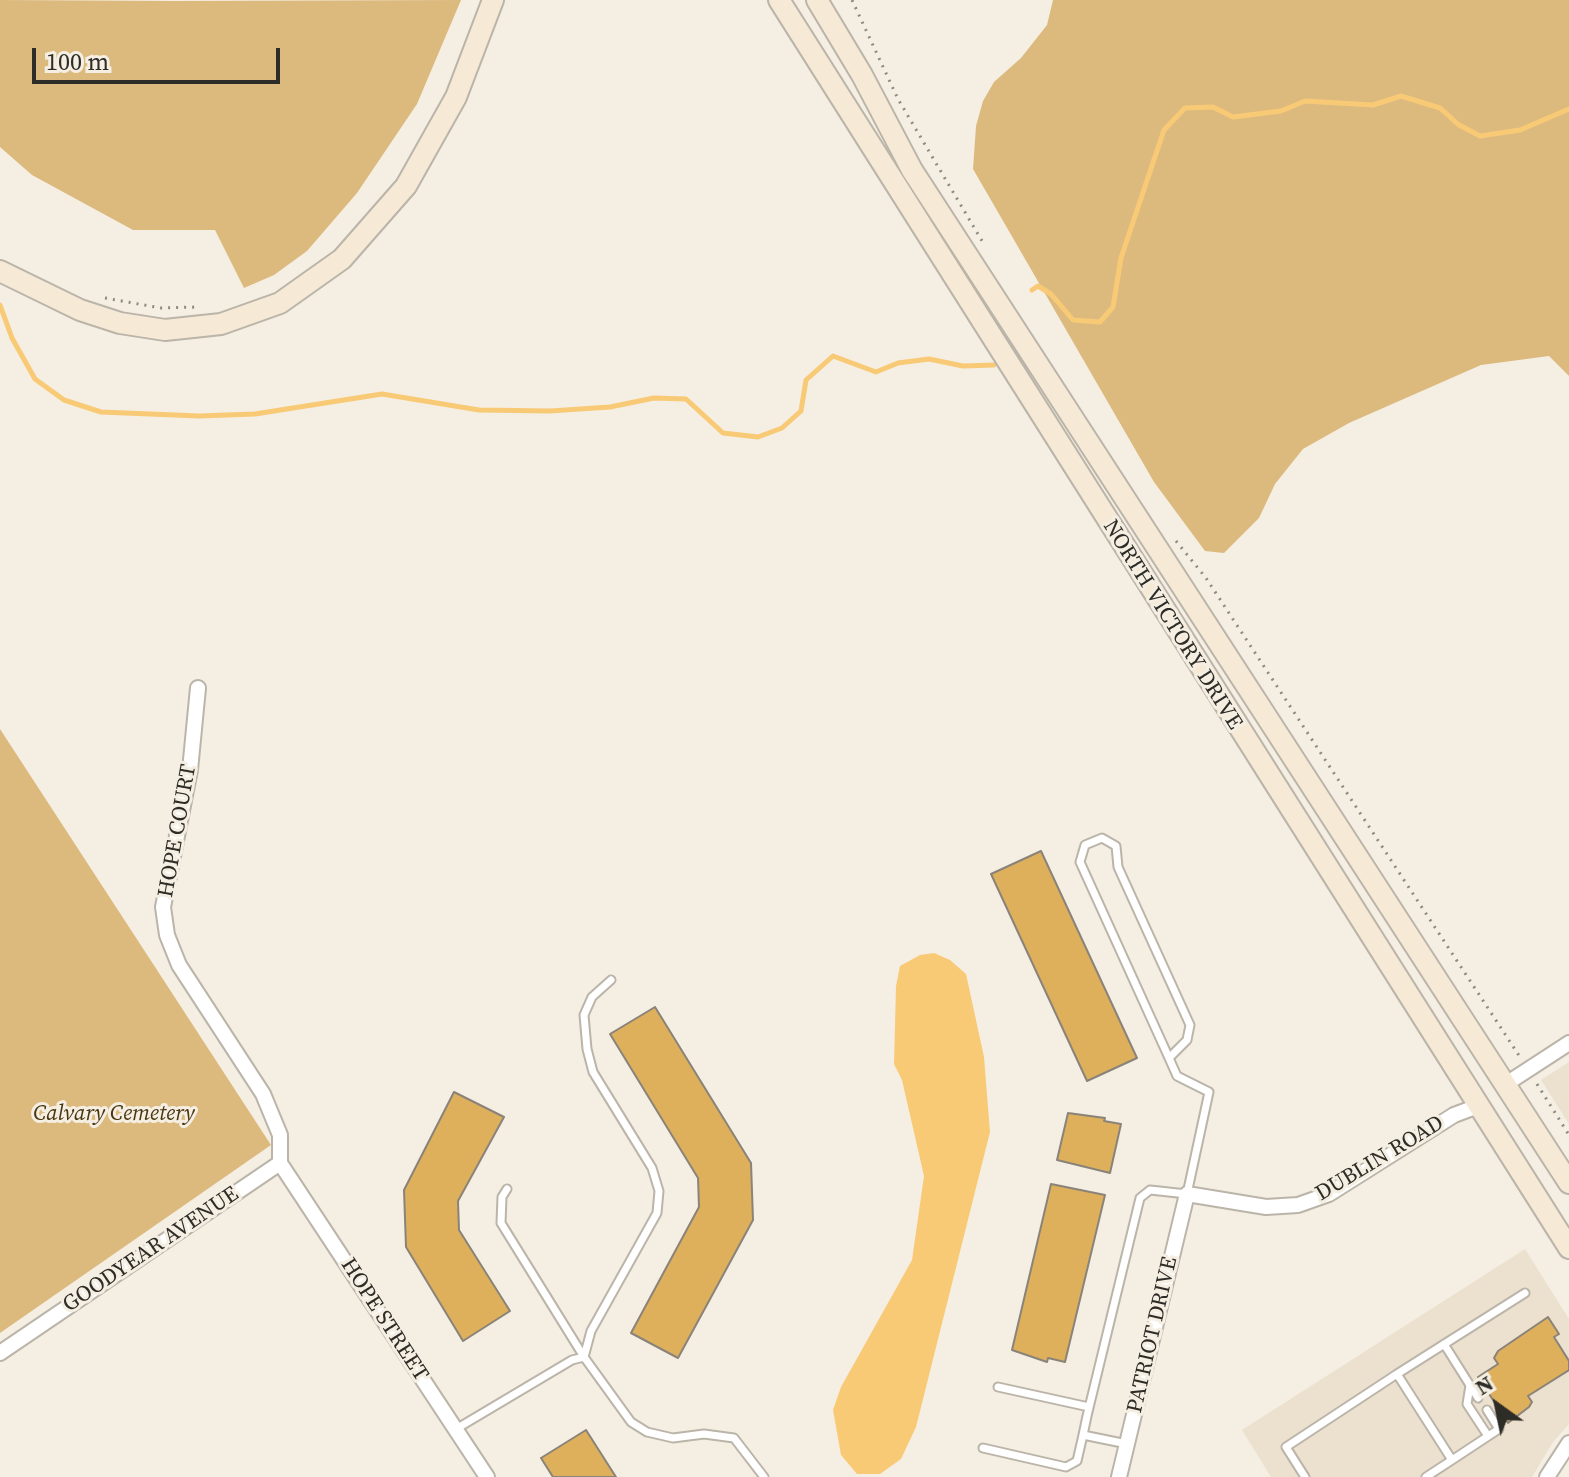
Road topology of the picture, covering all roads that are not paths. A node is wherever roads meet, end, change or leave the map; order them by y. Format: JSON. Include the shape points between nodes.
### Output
{"nodes":[{"id":1,"x":493,"y":0,"type":"edge"},
{"id":2,"x":779,"y":0,"type":"edge"},
{"id":3,"x":817,"y":0,"type":"edge"},
{"id":4,"x":0,"y":271,"type":"edge"},
{"id":5,"x":198,"y":688,"type":"dead end"},
{"id":6,"x":611,"y":980,"type":"dead end"},
{"id":7,"x":1569,"y":1043,"type":"edge"},
{"id":8,"x":1169,"y":1058,"type":"junction"},
{"id":9,"x":1506,"y":1084,"type":"junction"},
{"id":10,"x":1478,"y":1106,"type":"junction"},
{"id":11,"x":280,"y":1163,"type":"junction"},
{"id":12,"x":1569,"y":1183,"type":"edge"},
{"id":13,"x":507,"y":1189,"type":"dead end"},
{"id":14,"x":1187,"y":1194,"type":"junction"},
{"id":15,"x":1569,"y":1248,"type":"edge"},
{"id":16,"x":1525,"y":1293,"type":"dead end"},
{"id":17,"x":1444,"y":1344,"type":"junction"},
{"id":18,"x":0,"y":1353,"type":"edge"},
{"id":19,"x":584,"y":1357,"type":"junction"},
{"id":20,"x":1397,"y":1374,"type":"junction"},
{"id":21,"x":1470,"y":1385,"type":"junction"},
{"id":22,"x":998,"y":1387,"type":"dead end"},
{"id":23,"x":1478,"y":1398,"type":"dead end"},
{"id":24,"x":1089,"y":1407,"type":"junction"},
{"id":25,"x":1487,"y":1410,"type":"dead end"},
{"id":26,"x":456,"y":1429,"type":"junction"},
{"id":27,"x":1083,"y":1435,"type":"junction"},
{"id":28,"x":1488,"y":1436,"type":"junction"},
{"id":29,"x":1569,"y":1443,"type":"edge"},
{"id":30,"x":1127,"y":1444,"type":"junction"},
{"id":31,"x":983,"y":1448,"type":"dead end"},
{"id":32,"x":1452,"y":1460,"type":"junction"},
{"id":33,"x":487,"y":1477,"type":"edge"},
{"id":34,"x":764,"y":1477,"type":"edge"},
{"id":35,"x":1119,"y":1477,"type":"edge"},
{"id":36,"x":1305,"y":1477,"type":"edge"},
{"id":37,"x":1426,"y":1477,"type":"edge"},
{"id":38,"x":1547,"y":1477,"type":"edge"}],
"edges":[{"from":1,"to":4,"type":"main road","via":[[456,97],[406,186],[342,259],[280,303],[221,324],[165,330],[80,310]]},
{"from":2,"to":10,"type":"main road","name":"NORTH VICTORY DRIVE"},
{"from":3,"to":9,"type":"main road","name":"NORTH VICTORY DRIVE","via":[[912,170]]},
{"from":5,"to":11,"type":"street","name":"HOPE COURT","via":[[190,770],[163,907],[167,935],[179,965],[263,1094],[280,1135]]},
{"from":6,"to":19,"type":"lane","via":[[592,997],[584,1015],[587,1049],[593,1072],[652,1168],[659,1191],[657,1213],[591,1331]]},
{"from":7,"to":9,"type":"street"},
{"from":8,"to":8,"type":"lane","via":[[1080,862],[1085,845],[1102,838],[1116,846],[1118,867],[1190,1025],[1187,1040]]},
{"from":8,"to":14,"type":"lane","via":[[1177,1076],[1209,1092]]},
{"from":9,"to":12,"type":"main road","name":"NORTH VICTORY DRIVE"},
{"from":10,"to":14,"type":"street","name":"DUBLIN ROAD","via":[[1454,1115],[1329,1194],[1298,1205],[1266,1207]]},
{"from":10,"to":15,"type":"main road","name":"NORTH VICTORY DRIVE"},
{"from":11,"to":18,"type":"street","name":"GOODYEAR AVENUE"},
{"from":11,"to":26,"type":"street","name":"HOPE STREET"},
{"from":13,"to":19,"type":"lane","via":[[501,1223]]},
{"from":14,"to":24,"type":"lane","via":[[1150,1190],[1140,1198]]},
{"from":14,"to":30,"type":"street","name":"PATRIOT DRIVE"},
{"from":16,"to":17,"type":"lane"},
{"from":17,"to":20,"type":"lane"},
{"from":17,"to":21,"type":"lane"},
{"from":19,"to":26,"type":"lane"},
{"from":19,"to":34,"type":"lane","via":[[631,1422],[673,1438],[734,1438]]},
{"from":20,"to":32,"type":"lane"},
{"from":20,"to":36,"type":"lane","via":[[1286,1447]]},
{"from":21,"to":23,"type":"lane"},
{"from":21,"to":28,"type":"lane","via":[[1467,1404]]},
{"from":22,"to":24,"type":"lane"},
{"from":24,"to":27,"type":"lane"},
{"from":25,"to":28,"type":"lane","via":[[1499,1429]]},
{"from":26,"to":33,"type":"street","name":"HOPE STREET"},
{"from":27,"to":30,"type":"lane"},
{"from":27,"to":31,"type":"lane","via":[[1077,1461],[1066,1467]]},
{"from":28,"to":32,"type":"lane"},
{"from":29,"to":38,"type":"street"},
{"from":30,"to":35,"type":"street","name":"PATRIOT DRIVE"},
{"from":32,"to":37,"type":"lane"}]}
